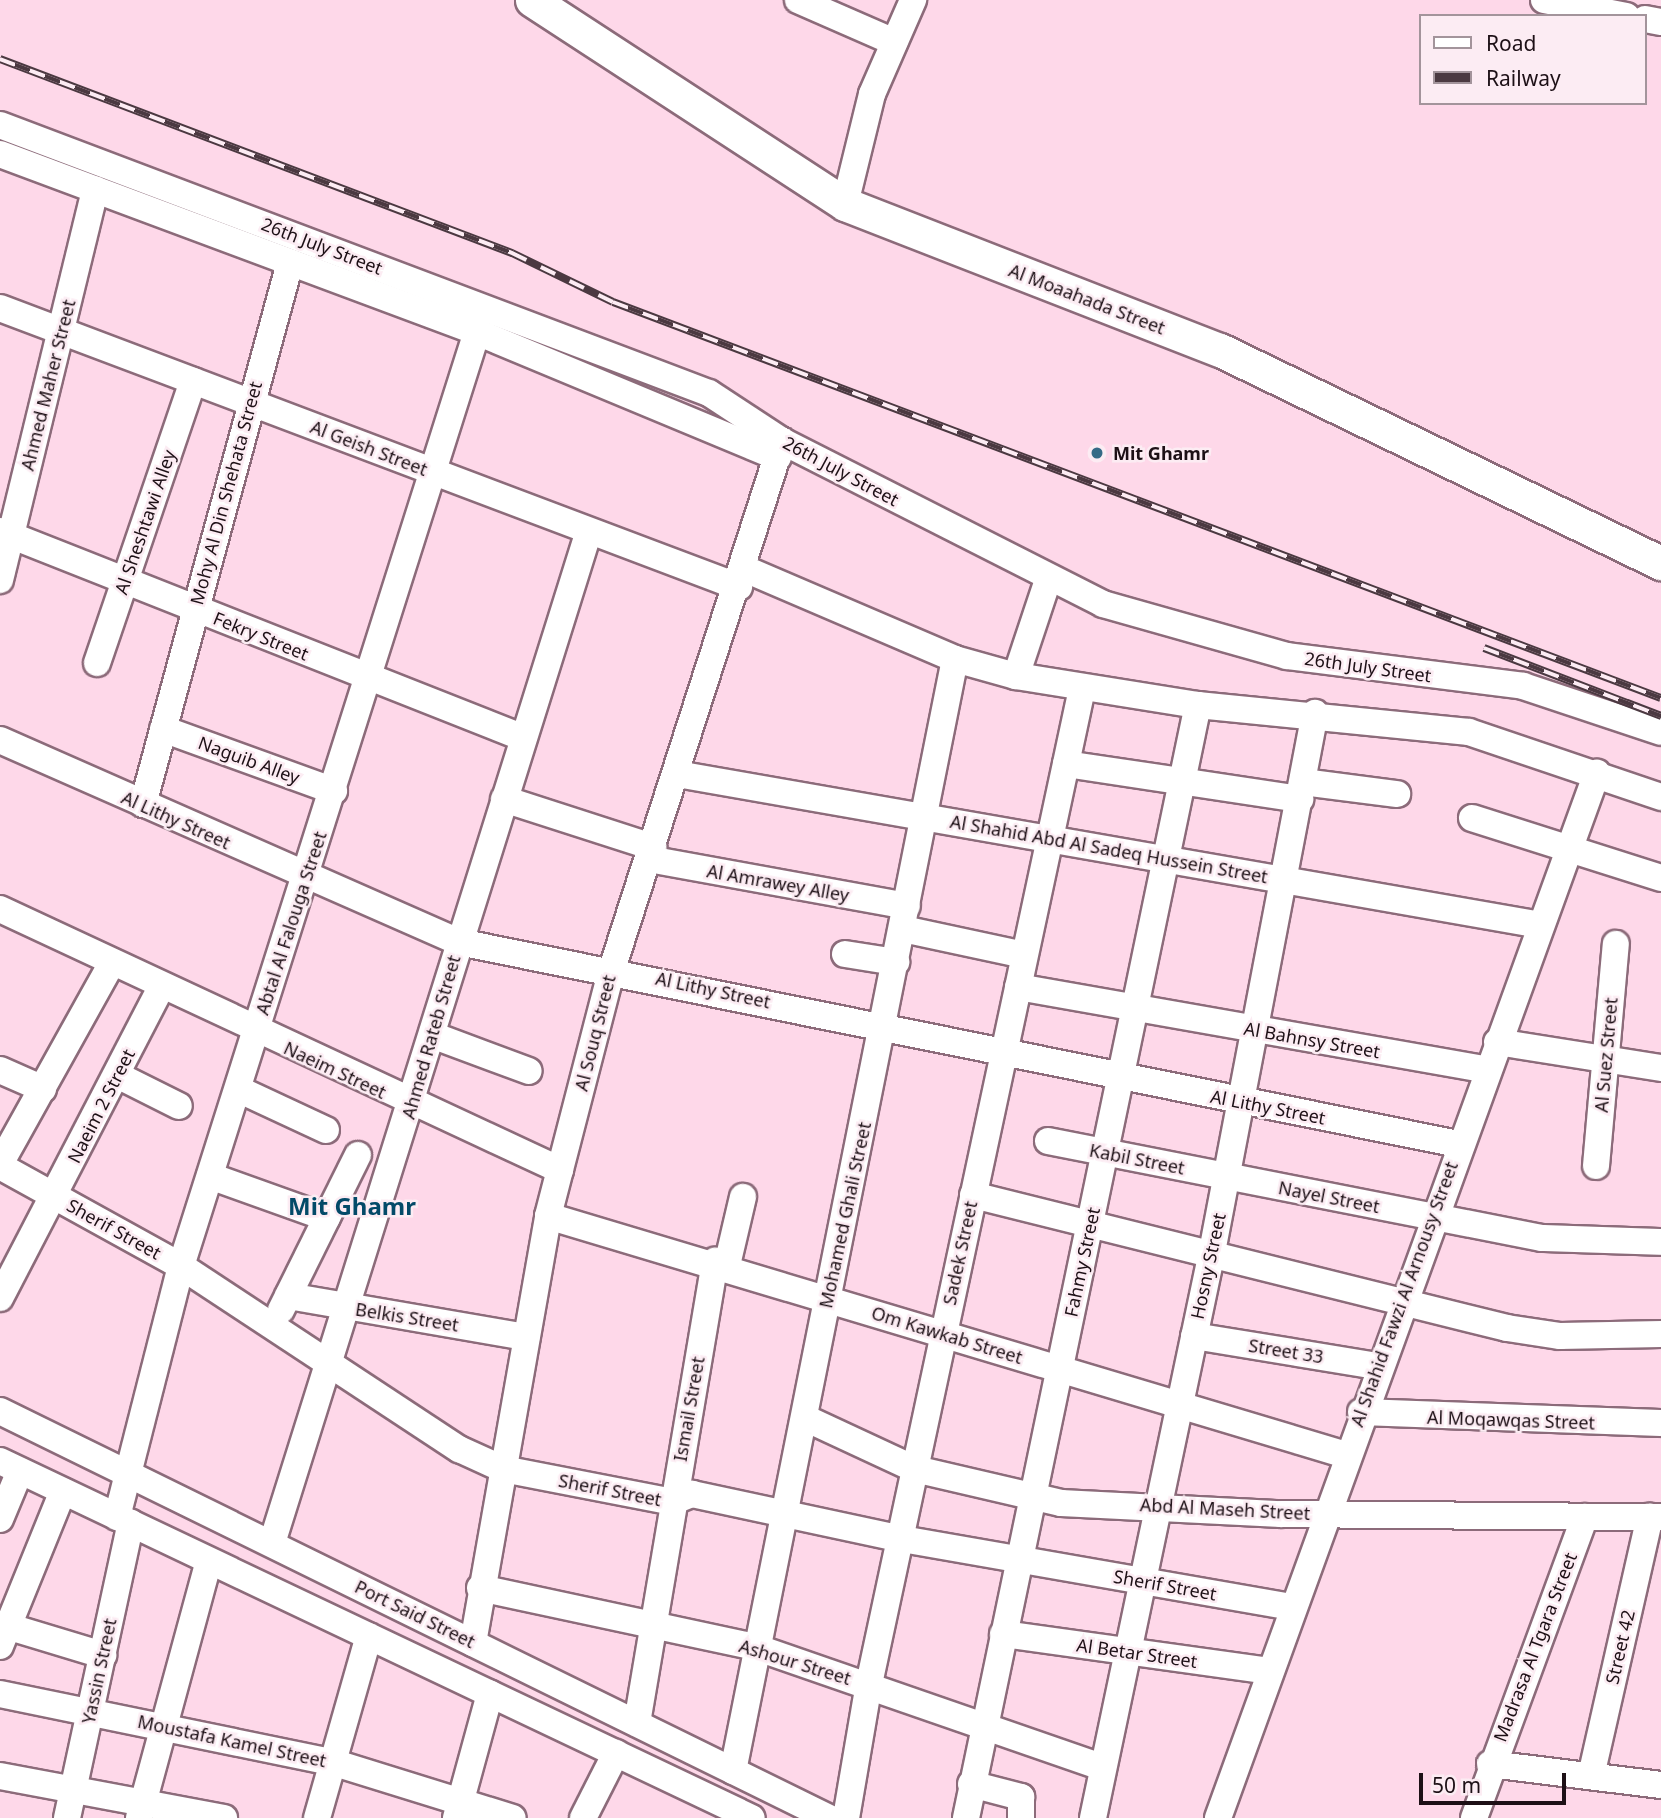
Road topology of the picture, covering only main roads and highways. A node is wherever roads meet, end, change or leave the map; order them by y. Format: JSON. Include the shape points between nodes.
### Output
{"nodes":[{"id":1,"x":532,"y":0,"type":"edge"},
{"id":2,"x":1661,"y":563,"type":"edge"}],
"edges":[{"from":1,"to":2,"type":"main road","name":"Al Moaahada Street","via":[[845,204],[1220,350]]}]}
